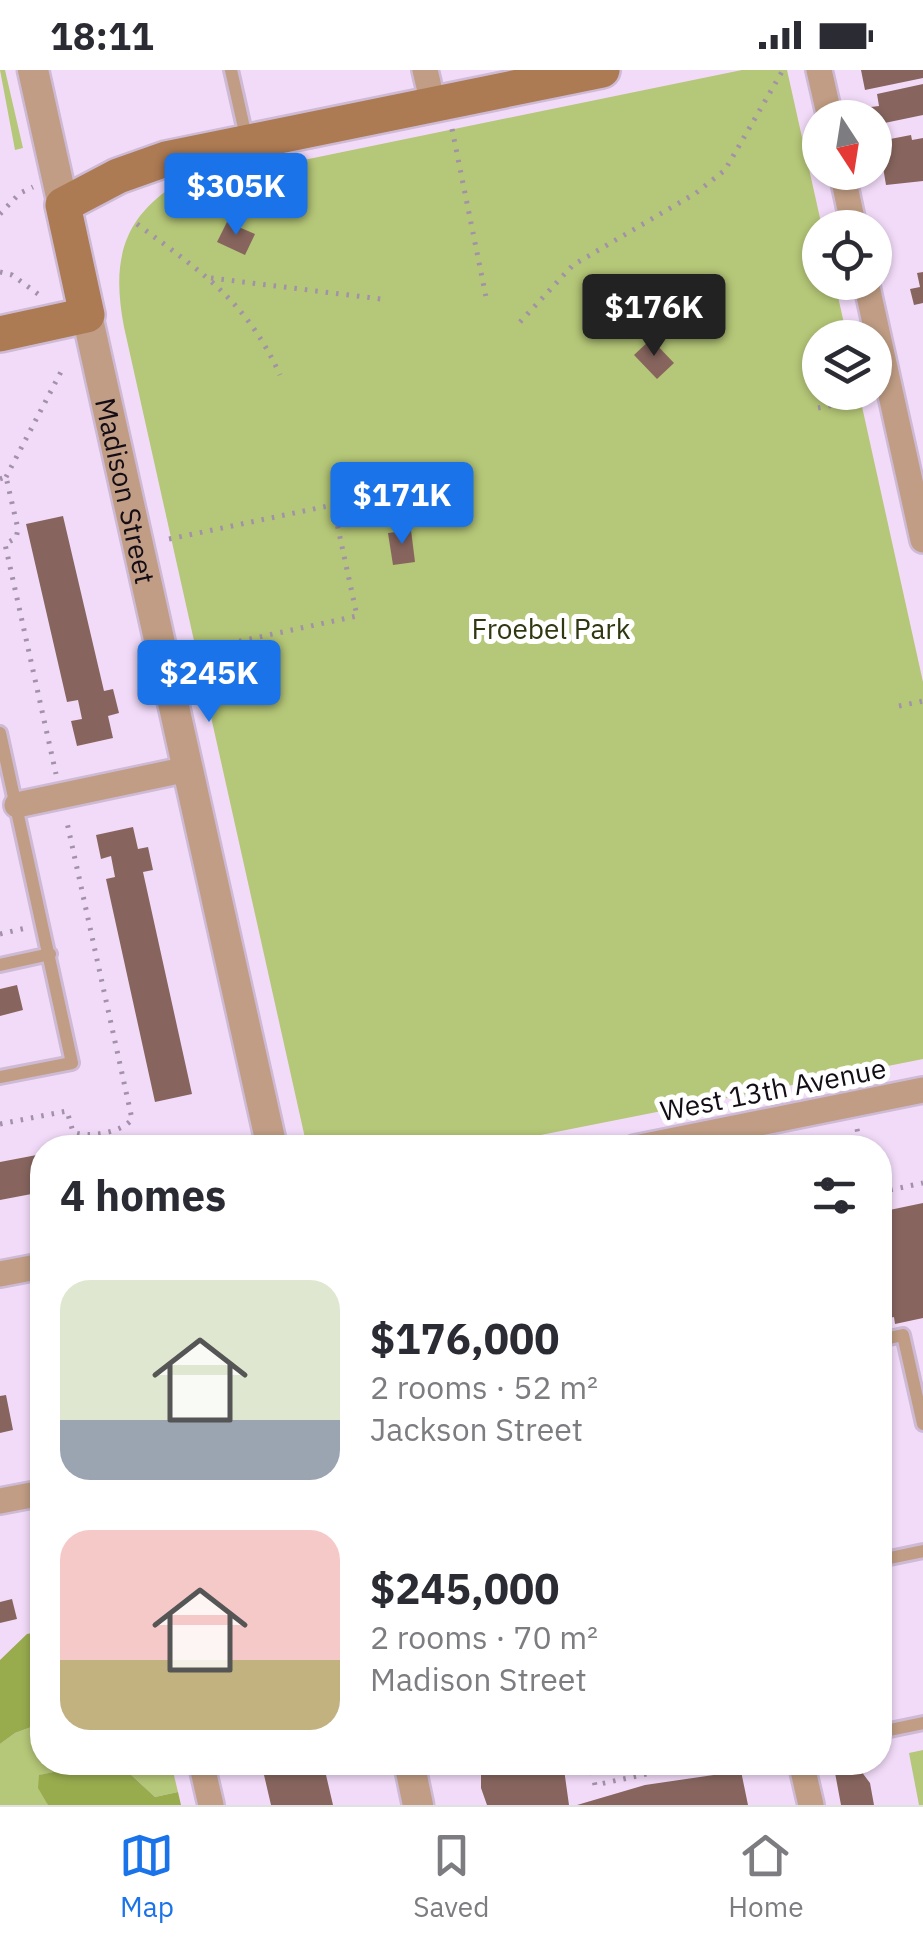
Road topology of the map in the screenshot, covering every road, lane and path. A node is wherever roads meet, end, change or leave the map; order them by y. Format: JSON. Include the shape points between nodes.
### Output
{"nodes":[{"id":1,"x":33,"y":70,"type":"edge"},
{"id":2,"x":230,"y":70,"type":"edge"},
{"id":3,"x":602,"y":70,"type":"edge"},
{"id":4,"x":784,"y":70,"type":"edge"},
{"id":5,"x":819,"y":70,"type":"edge"},
{"id":6,"x":436,"y":100,"type":"edge"},
{"id":7,"x":826,"y":100,"type":"edge"},
{"id":8,"x":247,"y":141,"type":"junction"},
{"id":9,"x":50,"y":196,"type":"junction"},
{"id":10,"x":0,"y":214,"type":"edge"},
{"id":11,"x":137,"y":224,"type":"dead end"},
{"id":12,"x":0,"y":272,"type":"edge"},
{"id":13,"x":208,"y":277,"type":"junction"},
{"id":14,"x":40,"y":296,"type":"dead end"},
{"id":15,"x":486,"y":297,"type":"dead end"},
{"id":16,"x":381,"y":299,"type":"dead end"},
{"id":17,"x":870,"y":300,"type":"edge"},
{"id":18,"x":87,"y":316,"type":"junction"},
{"id":19,"x":520,"y":322,"type":"dead end"},
{"id":20,"x":0,"y":334,"type":"edge"},
{"id":21,"x":64,"y":366,"type":"dead end"},
{"id":22,"x":280,"y":375,"type":"dead end"},
{"id":23,"x":3,"y":478,"type":"edge"},
{"id":24,"x":169,"y":540,"type":"dead end"},
{"id":25,"x":923,"y":540,"type":"edge"},
{"id":26,"x":194,"y":651,"type":"dead end"},
{"id":27,"x":923,"y":701,"type":"edge"},
{"id":28,"x":899,"y":706,"type":"dead end"},
{"id":29,"x":0,"y":733,"type":"edge"},
{"id":30,"x":188,"y":770,"type":"junction"},
{"id":31,"x":57,"y":778,"type":"dead end"},
{"id":32,"x":17,"y":804,"type":"junction"},
{"id":33,"x":65,"y":812,"type":"dead end"},
{"id":34,"x":50,"y":954,"type":"junction"},
{"id":35,"x":0,"y":965,"type":"edge"},
{"id":36,"x":0,"y":1077,"type":"edge"},
{"id":37,"x":923,"y":1090,"type":"edge"},
{"id":38,"x":0,"y":1124,"type":"edge"},
{"id":39,"x":858,"y":1130,"type":"dead end"},
{"id":40,"x":78,"y":1135,"type":"edge"},
{"id":41,"x":85,"y":1135,"type":"edge"},
{"id":42,"x":269,"y":1135,"type":"edge"},
{"id":43,"x":712,"y":1135,"type":"edge"},
{"id":44,"x":859,"y":1135,"type":"edge"},
{"id":45,"x":923,"y":1184,"type":"edge"},
{"id":46,"x":892,"y":1190,"type":"edge"},
{"id":47,"x":30,"y":1268,"type":"edge"},
{"id":48,"x":0,"y":1274,"type":"edge"},
{"id":49,"x":892,"y":1338,"type":"edge"},
{"id":50,"x":923,"y":1424,"type":"edge"},
{"id":51,"x":30,"y":1495,"type":"edge"},
{"id":52,"x":0,"y":1501,"type":"edge"},
{"id":53,"x":923,"y":1551,"type":"edge"},
{"id":54,"x":892,"y":1557,"type":"edge"},
{"id":55,"x":923,"y":1723,"type":"edge"},
{"id":56,"x":892,"y":1729,"type":"edge"},
{"id":57,"x":205,"y":1775,"type":"edge"},
{"id":58,"x":412,"y":1775,"type":"edge"},
{"id":59,"x":592,"y":1775,"type":"edge"},
{"id":60,"x":641,"y":1775,"type":"edge"},
{"id":61,"x":667,"y":1775,"type":"edge"},
{"id":62,"x":804,"y":1775,"type":"edge"},
{"id":63,"x":621,"y":1779,"type":"junction"},
{"id":64,"x":669,"y":1783,"type":"dead end"},
{"id":65,"x":624,"y":1792,"type":"dead end"},
{"id":66,"x":211,"y":1805,"type":"edge"},
{"id":67,"x":418,"y":1805,"type":"edge"},
{"id":68,"x":810,"y":1805,"type":"edge"}],
"edges":[{"from":1,"to":9,"type":"street","name":"Madison Street"},
{"from":2,"to":8,"type":"lane"},
{"from":3,"to":6,"type":"main road"},
{"from":4,"to":19,"type":"path","via":[[725,170],[573,265]]},
{"from":5,"to":7,"type":"street"},
{"from":6,"to":8,"type":"main road"},
{"from":6,"to":15,"type":"path"},
{"from":8,"to":9,"type":"main road"},
{"from":9,"to":10,"type":"path","via":[[20,193]]},
{"from":9,"to":18,"type":"main road","name":"Madison Street"},
{"from":11,"to":13,"type":"path"},
{"from":12,"to":14,"type":"path"},
{"from":13,"to":16,"type":"path"},
{"from":13,"to":22,"type":"path","via":[[254,323]]},
{"from":17,"to":25,"type":"street"},
{"from":18,"to":20,"type":"main road"},
{"from":18,"to":30,"type":"street","name":"Madison Street"},
{"from":21,"to":23,"type":"path"},
{"from":23,"to":31,"type":"path","via":[[18,533],[5,544]]},
{"from":24,"to":26,"type":"path","via":[[333,506],[357,616]]},
{"from":27,"to":28,"type":"path"},
{"from":29,"to":32,"type":"lane"},
{"from":30,"to":32,"type":"street"},
{"from":30,"to":42,"type":"street","name":"Madison Street"},
{"from":32,"to":34,"type":"lane"},
{"from":33,"to":41,"type":"path","via":[[132,1119],[123,1128]]},
{"from":34,"to":35,"type":"lane"},
{"from":34,"to":36,"type":"lane","via":[[72,1063]]},
{"from":37,"to":43,"type":"street","name":"West 13th Avenue"},
{"from":38,"to":40,"type":"path","via":[[67,1111]]},
{"from":39,"to":44,"type":"path"},
{"from":45,"to":46,"type":"path"},
{"from":47,"to":48,"type":"street"},
{"from":49,"to":50,"type":"lane","via":[[904,1335]]},
{"from":51,"to":52,"type":"street"},
{"from":53,"to":54,"type":"lane"},
{"from":55,"to":56,"type":"lane"},
{"from":57,"to":66,"type":"street"},
{"from":58,"to":67,"type":"street"},
{"from":59,"to":63,"type":"path","via":[[594,1785]]},
{"from":60,"to":63,"type":"path"},
{"from":61,"to":64,"type":"path"},
{"from":62,"to":68,"type":"street"},
{"from":63,"to":65,"type":"path"}]}
